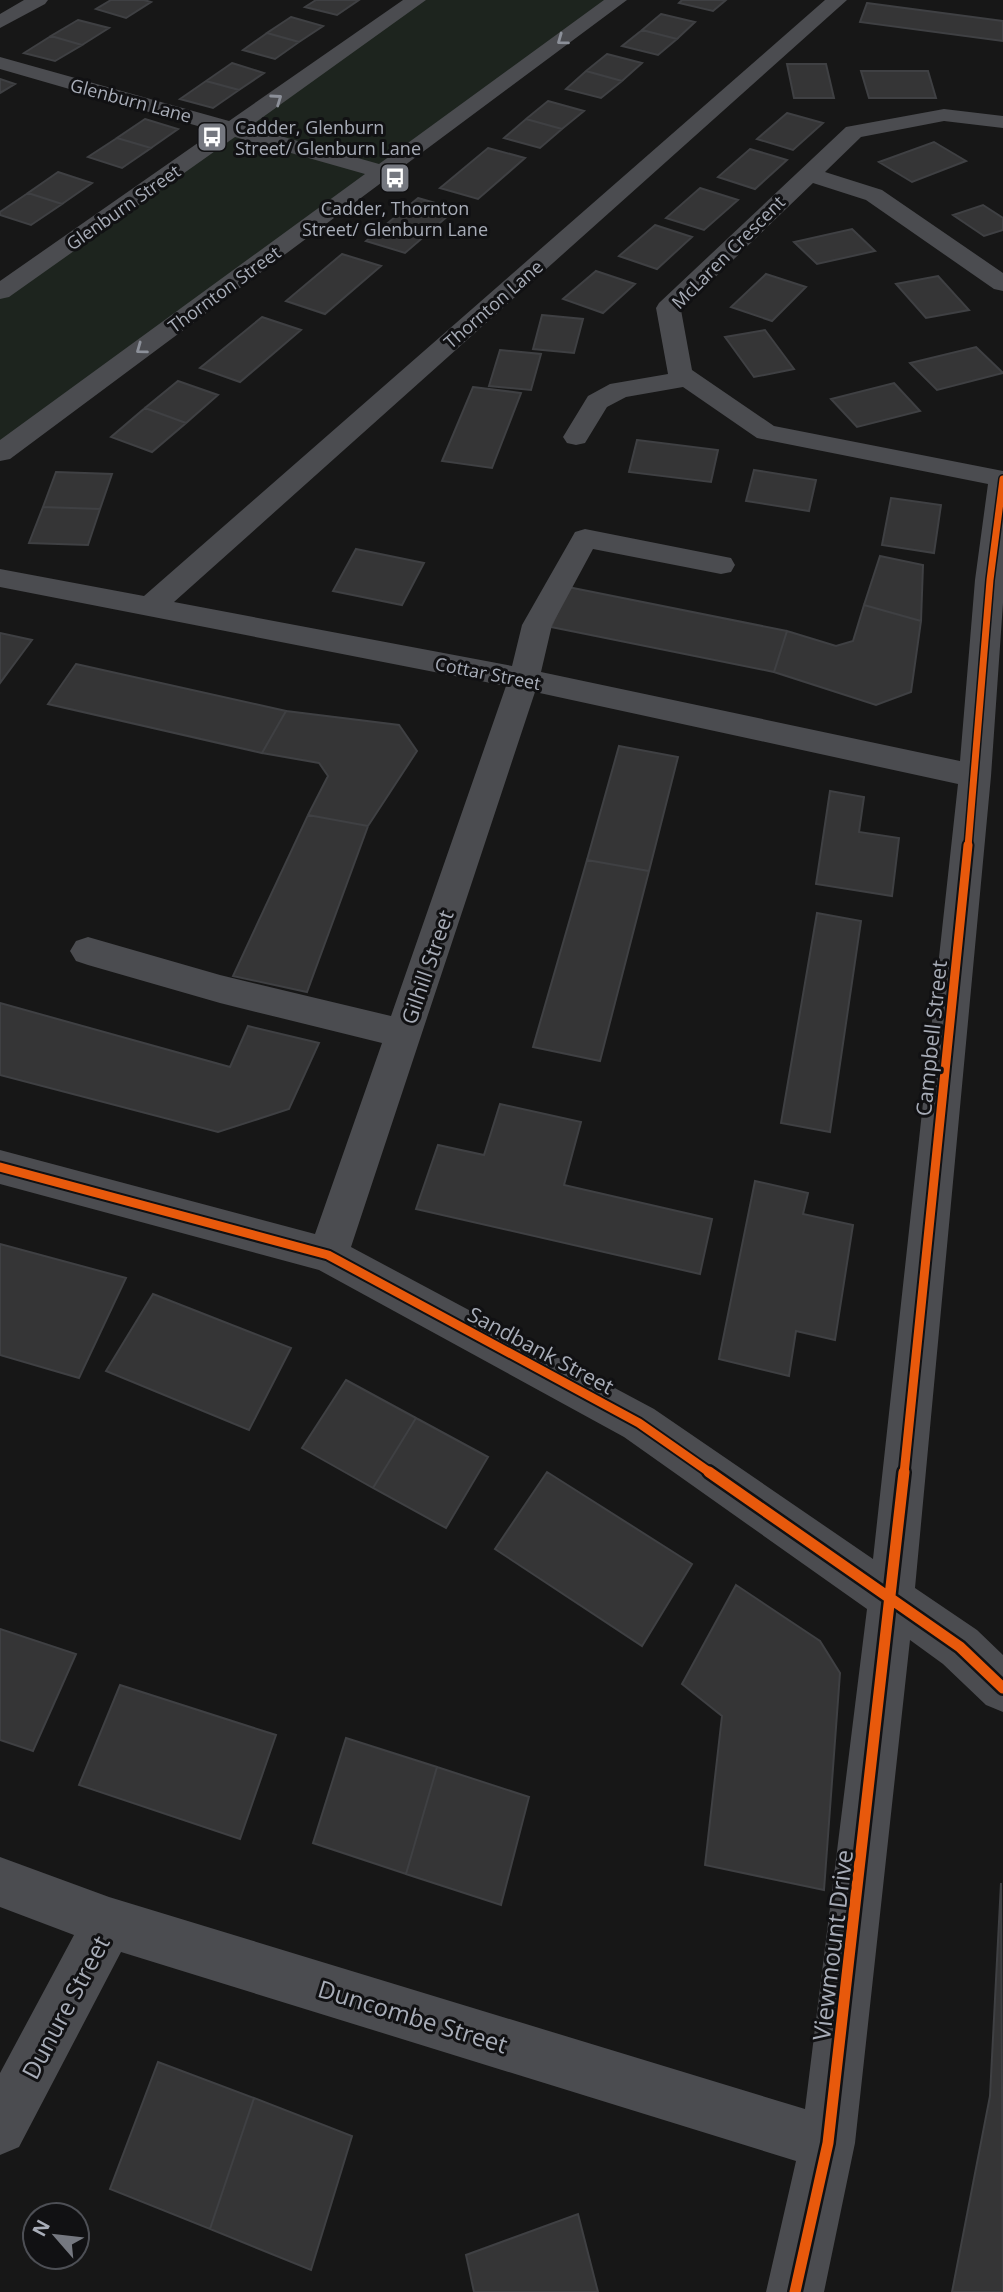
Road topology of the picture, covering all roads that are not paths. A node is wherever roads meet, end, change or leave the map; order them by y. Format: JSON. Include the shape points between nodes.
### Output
{"nodes":[{"id":1,"x":38,"y":0,"type":"edge"},
{"id":2,"x":416,"y":0,"type":"edge"},
{"id":3,"x":617,"y":0,"type":"edge"},
{"id":4,"x":837,"y":0,"type":"edge"},
{"id":5,"x":0,"y":22,"type":"edge"},
{"id":6,"x":0,"y":63,"type":"edge"},
{"id":7,"x":1003,"y":122,"type":"edge"},
{"id":8,"x":236,"y":129,"type":"junction"},
{"id":9,"x":383,"y":172,"type":"junction"},
{"id":10,"x":807,"y":174,"type":"junction"},
{"id":11,"x":1003,"y":284,"type":"edge"},
{"id":12,"x":0,"y":292,"type":"edge"},
{"id":13,"x":688,"y":379,"type":"junction"},
{"id":14,"x":576,"y":437,"type":"dead end"},
{"id":15,"x":0,"y":453,"type":"edge"},
{"id":16,"x":1003,"y":479,"type":"edge"},
{"id":17,"x":721,"y":565,"type":"dead end"},
{"id":18,"x":0,"y":578,"type":"edge"},
{"id":19,"x":150,"y":607,"type":"junction"},
{"id":20,"x":524,"y":679,"type":"junction"},
{"id":21,"x":975,"y":776,"type":"junction"},
{"id":22,"x":88,"y":951,"type":"dead end"},
{"id":23,"x":404,"y":1034,"type":"junction"},
{"id":24,"x":0,"y":1167,"type":"edge"},
{"id":25,"x":328,"y":1255,"type":"junction"},
{"id":26,"x":891,"y":1600,"type":"junction"},
{"id":27,"x":1003,"y":1688,"type":"edge"},
{"id":28,"x":0,"y":1882,"type":"edge"},
{"id":29,"x":109,"y":1923,"type":"junction"},
{"id":30,"x":0,"y":2128,"type":"edge"},
{"id":31,"x":828,"y":2143,"type":"junction"},
{"id":32,"x":795,"y":2292,"type":"edge"}],
"edges":[{"from":1,"to":5,"type":"street"},
{"from":8,"to":2,"type":"street","name":"Glenburn Street","one_way":true},
{"from":3,"to":9,"type":"street","name":"Thornton Street","one_way":true},
{"from":4,"to":19,"type":"street","name":"Thornton Lane"},
{"from":6,"to":8,"type":"street","name":"Glenburn Lane"},
{"from":7,"to":10,"type":"street","name":"McLaren Crescent","via":[[944,115],[854,132]]},
{"from":8,"to":9,"type":"street","name":"Glenburn Lane"},
{"from":8,"to":12,"type":"street","name":"Glenburn Street"},
{"from":9,"to":15,"type":"street","name":"Thornton Street","one_way":true},
{"from":10,"to":11,"type":"street","via":[[874,195]]},
{"from":10,"to":13,"type":"street","name":"McLaren Crescent","via":[[668,308],[680,373]]},
{"from":13,"to":14,"type":"street","via":[[619,390],[597,402]]},
{"from":13,"to":16,"type":"street","via":[[766,432]]},
{"from":16,"to":21,"type":"street","name":"Campbell Street"},
{"from":17,"to":20,"type":"street","name":"Gilhill Street","via":[[585,538],[537,625]]},
{"from":18,"to":19,"type":"street","name":"Cottar Street"},
{"from":19,"to":20,"type":"street","name":"Cottar Street"},
{"from":20,"to":21,"type":"street","name":"Cottar Street"},
{"from":20,"to":23,"type":"street","name":"Gilhill Street"},
{"from":21,"to":26,"type":"street","name":"Campbell Street"},
{"from":22,"to":23,"type":"street"},
{"from":23,"to":25,"type":"street","name":"Gilhill Street"},
{"from":24,"to":25,"type":"street","name":"Sandbank Street"},
{"from":25,"to":26,"type":"street","name":"Sandbank Street","via":[[639,1423]]},
{"from":26,"to":27,"type":"street","name":"Sandbank Street","via":[[960,1647]]},
{"from":26,"to":31,"type":"street","name":"Viewmount Drive"},
{"from":28,"to":29,"type":"street","name":"Duncombe Street"},
{"from":29,"to":30,"type":"street","name":"Dunure Street"},
{"from":29,"to":31,"type":"street","name":"Duncombe Street"},
{"from":31,"to":32,"type":"street","name":"Viewmount Drive"}]}
